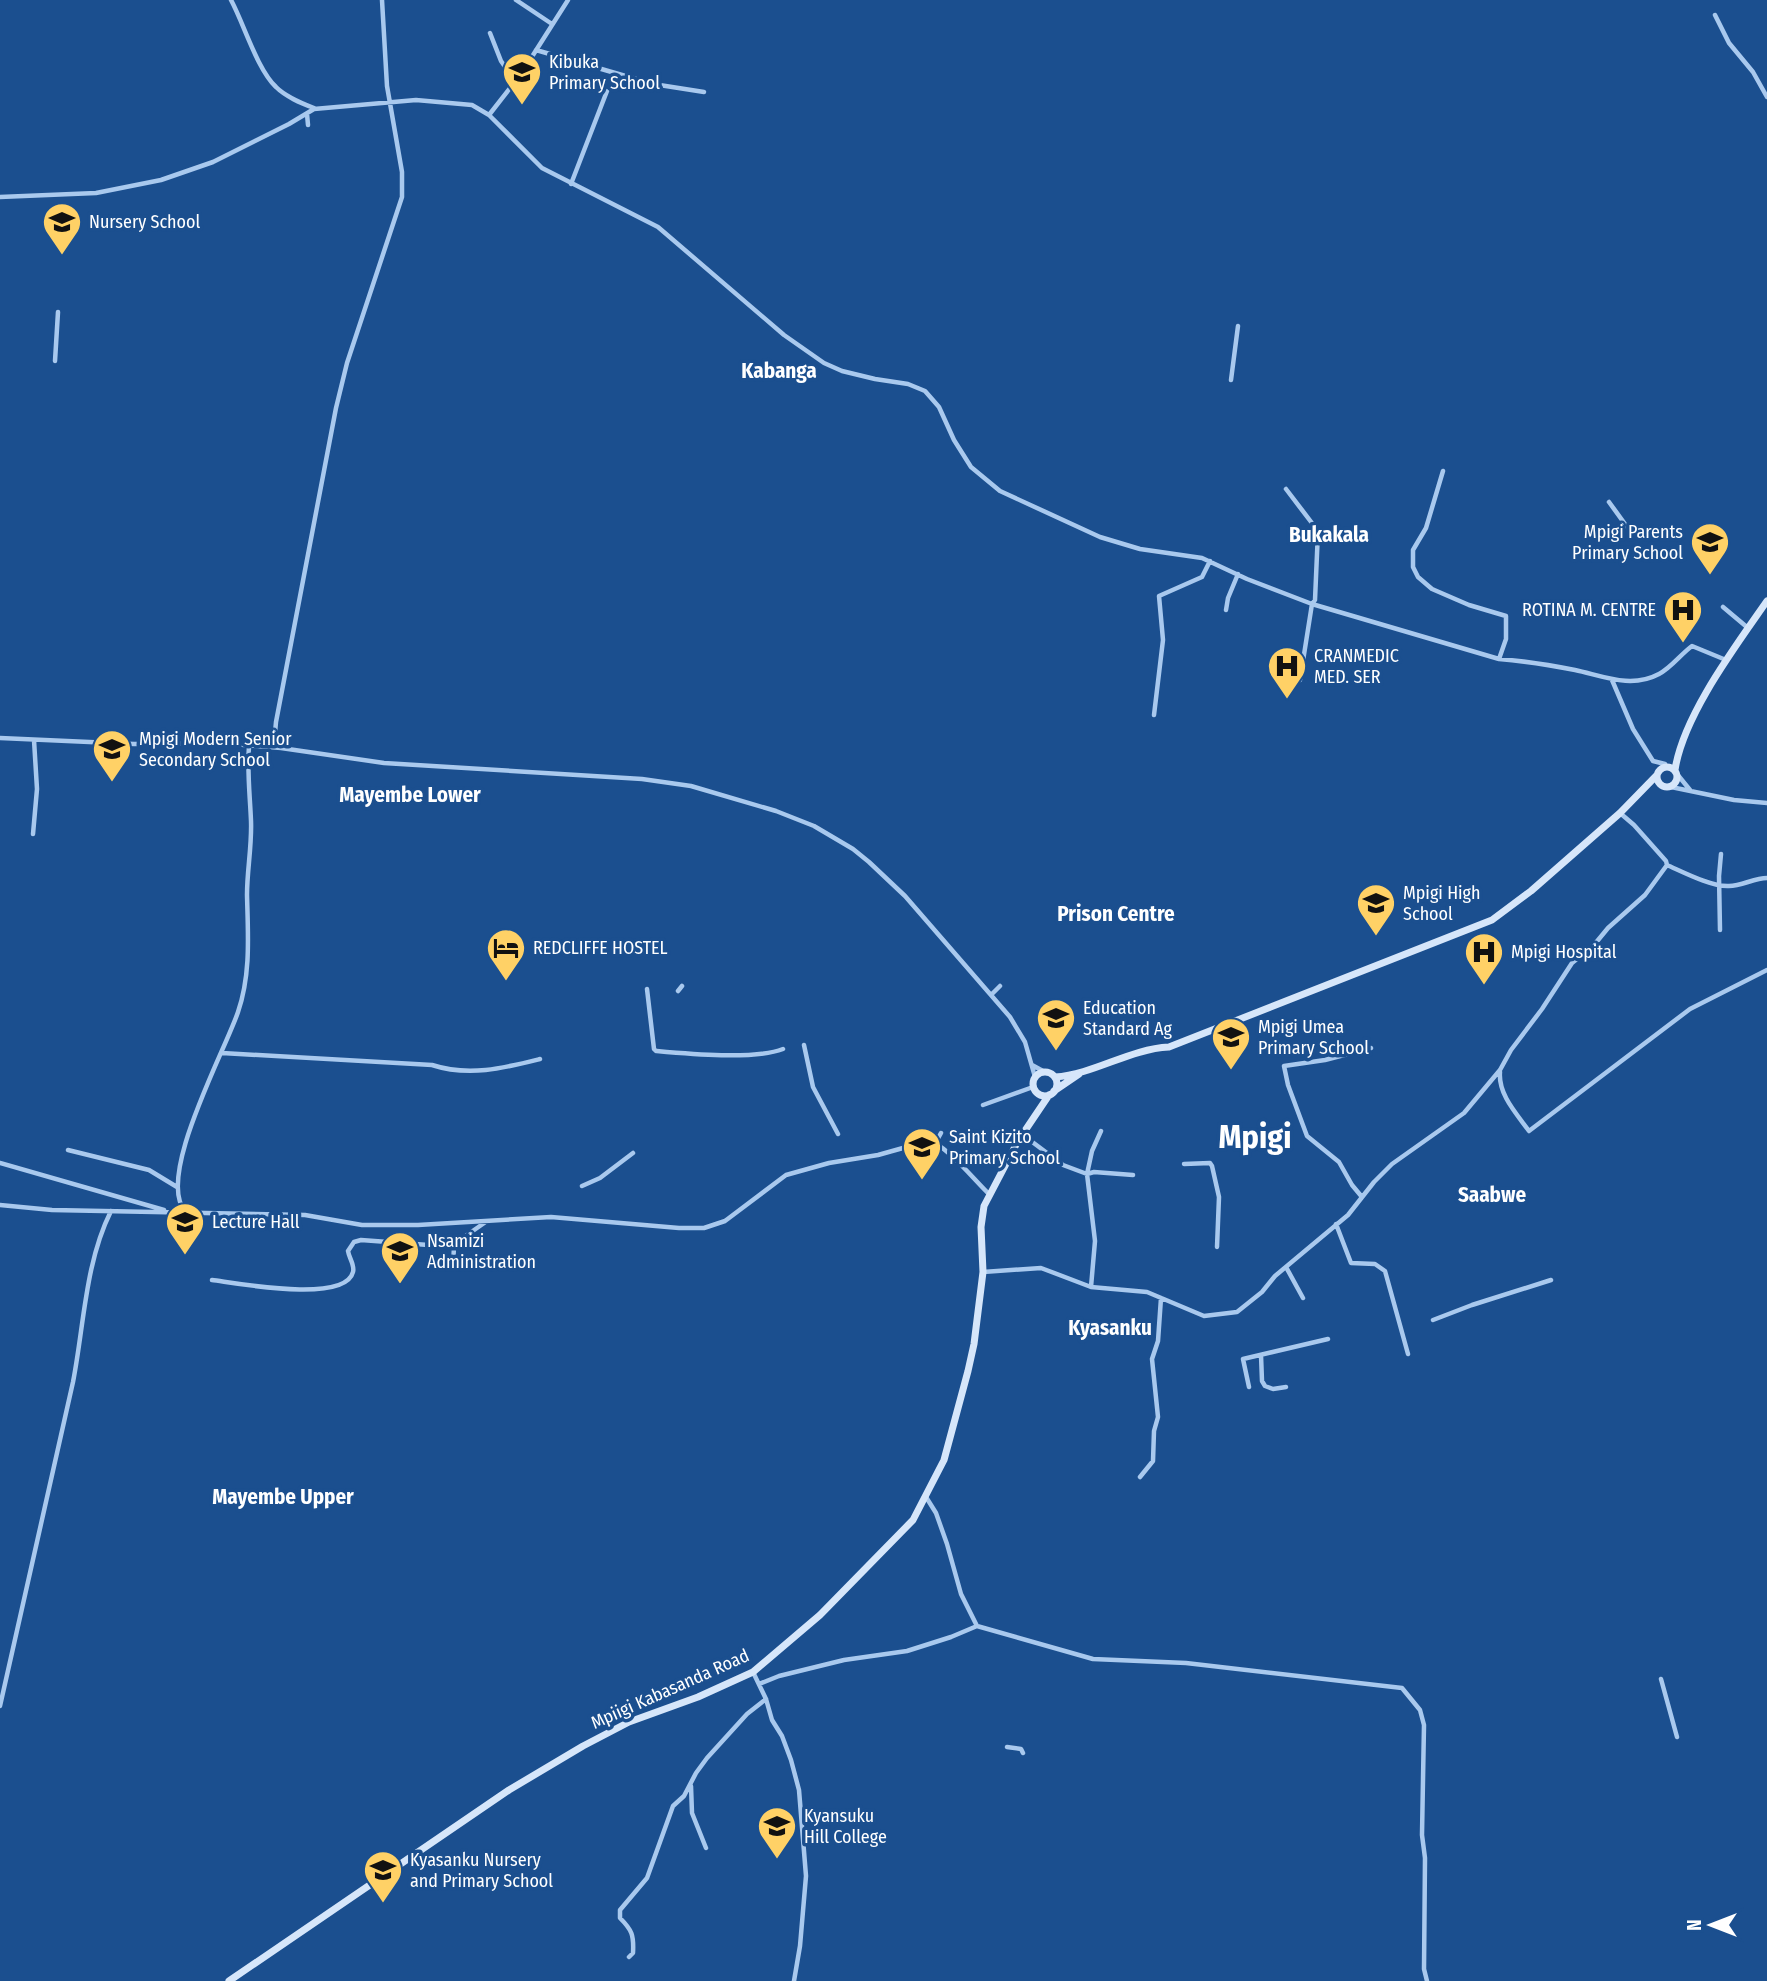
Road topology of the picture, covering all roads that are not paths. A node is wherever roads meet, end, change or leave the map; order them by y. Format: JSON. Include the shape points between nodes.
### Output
{"nodes":[{"id":1,"x":231,"y":0,"type":"edge"},
{"id":2,"x":383,"y":0,"type":"edge"},
{"id":3,"x":516,"y":0,"type":"edge"},
{"id":4,"x":568,"y":0,"type":"edge"},
{"id":5,"x":1716,"y":15,"type":"dead end"},
{"id":6,"x":552,"y":24,"type":"junction"},
{"id":7,"x":489,"y":33,"type":"dead end"},
{"id":8,"x":536,"y":50,"type":"junction"},
{"id":9,"x":515,"y":81,"type":"junction"},
{"id":10,"x":607,"y":91,"type":"dead end"},
{"id":11,"x":704,"y":92,"type":"dead end"},
{"id":12,"x":1767,"y":97,"type":"edge"},
{"id":13,"x":391,"y":102,"type":"junction"},
{"id":14,"x":314,"y":108,"type":"junction"},
{"id":15,"x":307,"y":114,"type":"junction"},
{"id":16,"x":489,"y":115,"type":"junction"},
{"id":17,"x":308,"y":125,"type":"dead end"},
{"id":18,"x":571,"y":184,"type":"junction"},
{"id":19,"x":0,"y":197,"type":"edge"},
{"id":20,"x":58,"y":312,"type":"dead end"},
{"id":21,"x":1238,"y":326,"type":"dead end"},
{"id":22,"x":55,"y":361,"type":"dead end"},
{"id":23,"x":1231,"y":380,"type":"dead end"},
{"id":24,"x":1443,"y":471,"type":"dead end"},
{"id":25,"x":1286,"y":489,"type":"dead end"},
{"id":26,"x":1609,"y":502,"type":"dead end"},
{"id":27,"x":1630,"y":531,"type":"dead end"},
{"id":28,"x":1210,"y":561,"type":"junction"},
{"id":29,"x":1238,"y":574,"type":"junction"},
{"id":30,"x":1767,"y":601,"type":"edge"},
{"id":31,"x":1312,"y":604,"type":"junction"},
{"id":32,"x":1723,"y":607,"type":"dead end"},
{"id":33,"x":1226,"y":610,"type":"dead end"},
{"id":34,"x":1748,"y":628,"type":"junction"},
{"id":35,"x":1499,"y":659,"type":"junction"},
{"id":36,"x":1726,"y":660,"type":"junction"},
{"id":37,"x":1300,"y":680,"type":"dead end"},
{"id":38,"x":1612,"y":680,"type":"junction"},
{"id":39,"x":1154,"y":715,"type":"dead end"},
{"id":40,"x":0,"y":738,"type":"edge"},
{"id":41,"x":34,"y":740,"type":"junction"},
{"id":42,"x":249,"y":746,"type":"junction"},
{"id":43,"x":281,"y":748,"type":"junction"},
{"id":44,"x":1678,"y":751,"type":"junction"},
{"id":45,"x":1664,"y":765,"type":"junction"},
{"id":46,"x":1676,"y":772,"type":"junction"},
{"id":47,"x":1657,"y":775,"type":"junction"},
{"id":48,"x":1661,"y":786,"type":"junction"},
{"id":49,"x":1671,"y":787,"type":"junction"},
{"id":50,"x":1640,"y":790,"type":"junction"},
{"id":51,"x":1691,"y":791,"type":"junction"},
{"id":52,"x":1767,"y":803,"type":"edge"},
{"id":53,"x":1620,"y":813,"type":"junction"},
{"id":54,"x":33,"y":834,"type":"dead end"},
{"id":55,"x":1721,"y":854,"type":"dead end"},
{"id":56,"x":1667,"y":865,"type":"junction"},
{"id":57,"x":1767,"y":878,"type":"edge"},
{"id":58,"x":1719,"y":885,"type":"junction"},
{"id":59,"x":1720,"y":930,"type":"dead end"},
{"id":60,"x":1767,"y":970,"type":"edge"},
{"id":61,"x":1000,"y":986,"type":"dead end"},
{"id":62,"x":647,"y":989,"type":"dead end"},
{"id":63,"x":991,"y":995,"type":"junction"},
{"id":64,"x":804,"y":1045,"type":"dead end"},
{"id":65,"x":1371,"y":1048,"type":"dead end"},
{"id":66,"x":783,"y":1049,"type":"dead end"},
{"id":67,"x":222,"y":1053,"type":"junction"},
{"id":68,"x":540,"y":1059,"type":"dead end"},
{"id":69,"x":1031,"y":1064,"type":"junction"},
{"id":70,"x":1086,"y":1070,"type":"junction"},
{"id":71,"x":1500,"y":1070,"type":"junction"},
{"id":72,"x":1042,"y":1071,"type":"junction"},
{"id":73,"x":1035,"y":1077,"type":"junction"},
{"id":74,"x":1055,"y":1077,"type":"junction"},
{"id":75,"x":1035,"y":1091,"type":"junction"},
{"id":76,"x":1052,"y":1093,"type":"junction"},
{"id":77,"x":983,"y":1105,"type":"dead end"},
{"id":78,"x":1037,"y":1112,"type":"junction"},
{"id":79,"x":1101,"y":1130,"type":"dead end"},
{"id":80,"x":942,"y":1133,"type":"dead end"},
{"id":81,"x":838,"y":1134,"type":"dead end"},
{"id":82,"x":1022,"y":1135,"type":"junction"},
{"id":83,"x":936,"y":1142,"type":"junction"},
{"id":84,"x":68,"y":1150,"type":"dead end"},
{"id":85,"x":633,"y":1153,"type":"dead end"},
{"id":86,"x":0,"y":1163,"type":"edge"},
{"id":87,"x":1184,"y":1164,"type":"dead end"},
{"id":88,"x":1087,"y":1174,"type":"junction"},
{"id":89,"x":1133,"y":1175,"type":"dead end"},
{"id":90,"x":177,"y":1186,"type":"junction"},
{"id":91,"x":582,"y":1186,"type":"dead end"},
{"id":92,"x":989,"y":1194,"type":"junction"},
{"id":93,"x":1362,"y":1197,"type":"junction"},
{"id":94,"x":0,"y":1205,"type":"edge"},
{"id":95,"x":111,"y":1211,"type":"junction"},
{"id":96,"x":170,"y":1212,"type":"junction"},
{"id":97,"x":186,"y":1213,"type":"junction"},
{"id":98,"x":488,"y":1221,"type":"junction"},
{"id":99,"x":1336,"y":1224,"type":"junction"},
{"id":100,"x":457,"y":1242,"type":"junction"},
{"id":101,"x":1217,"y":1247,"type":"dead end"},
{"id":102,"x":453,"y":1266,"type":"dead end"},
{"id":103,"x":1286,"y":1267,"type":"junction"},
{"id":104,"x":983,"y":1272,"type":"junction"},
{"id":105,"x":212,"y":1280,"type":"dead end"},
{"id":106,"x":1551,"y":1280,"type":"dead end"},
{"id":107,"x":1091,"y":1286,"type":"junction"},
{"id":108,"x":1161,"y":1298,"type":"junction"},
{"id":109,"x":1303,"y":1298,"type":"dead end"},
{"id":110,"x":1433,"y":1320,"type":"dead end"},
{"id":111,"x":1328,"y":1339,"type":"dead end"},
{"id":112,"x":1408,"y":1354,"type":"dead end"},
{"id":113,"x":1261,"y":1355,"type":"junction"},
{"id":114,"x":1249,"y":1387,"type":"dead end"},
{"id":115,"x":1286,"y":1387,"type":"dead end"},
{"id":116,"x":1140,"y":1477,"type":"dead end"},
{"id":117,"x":926,"y":1497,"type":"junction"},
{"id":118,"x":977,"y":1626,"type":"junction"},
{"id":119,"x":753,"y":1672,"type":"junction"},
{"id":120,"x":1661,"y":1679,"type":"dead end"},
{"id":121,"x":759,"y":1684,"type":"junction"},
{"id":122,"x":766,"y":1699,"type":"junction"},
{"id":123,"x":0,"y":1706,"type":"edge"},
{"id":124,"x":1677,"y":1737,"type":"dead end"},
{"id":125,"x":1007,"y":1747,"type":"dead end"},
{"id":126,"x":1023,"y":1753,"type":"dead end"},
{"id":127,"x":691,"y":1785,"type":"junction"},
{"id":128,"x":706,"y":1848,"type":"dead end"},
{"id":129,"x":629,"y":1957,"type":"dead end"},
{"id":130,"x":229,"y":1981,"type":"edge"},
{"id":131,"x":794,"y":1981,"type":"edge"},
{"id":132,"x":1427,"y":1981,"type":"edge"}],
"edges":[{"from":1,"to":14,"type":"street","via":[[274,86]]},
{"from":2,"to":13,"type":"street"},
{"from":3,"to":6,"type":"street"},
{"from":4,"to":6,"type":"street"},
{"from":5,"to":12,"type":"street","via":[[1729,43]]},
{"from":6,"to":8,"type":"street"},
{"from":7,"to":9,"type":"street"},
{"from":8,"to":9,"type":"street"},
{"from":8,"to":11,"type":"street","via":[[653,84]]},
{"from":9,"to":16,"type":"street"},
{"from":10,"to":18,"type":"street"},
{"from":13,"to":14,"type":"street"},
{"from":13,"to":16,"type":"street","via":[[462,103]]},
{"from":13,"to":43,"type":"street","via":[[402,197],[336,408],[276,722]]},
{"from":14,"to":15,"type":"street"},
{"from":15,"to":17,"type":"street"},
{"from":15,"to":19,"type":"street","via":[[213,162],[161,180],[96,193]]},
{"from":16,"to":18,"type":"street","via":[[542,169]]},
{"from":18,"to":28,"type":"street","via":[[658,227],[784,335],[824,363],[842,372],[925,391],[939,407],[971,467],[1000,491],[1100,537]]},
{"from":20,"to":22,"type":"street"},
{"from":21,"to":23,"type":"street"},
{"from":24,"to":35,"type":"street","via":[[1426,528],[1413,550],[1413,567],[1432,589],[1506,616],[1506,639]]},
{"from":25,"to":31,"type":"street","via":[[1318,531]]},
{"from":26,"to":27,"type":"street"},
{"from":28,"to":29,"type":"street"},
{"from":28,"to":39,"type":"street","via":[[1202,577],[1159,596],[1163,640]]},
{"from":29,"to":31,"type":"street"},
{"from":29,"to":33,"type":"street"},
{"from":30,"to":34,"type":"main road"},
{"from":31,"to":35,"type":"street"},
{"from":31,"to":37,"type":"street"},
{"from":32,"to":34,"type":"street"},
{"from":34,"to":36,"type":"main road"},
{"from":35,"to":38,"type":"street"},
{"from":36,"to":38,"type":"street","via":[[1692,646],[1662,673],[1638,682]]},
{"from":36,"to":44,"type":"main road"},
{"from":38,"to":45,"type":"street","via":[[1638,739],[1653,761]]},
{"from":40,"to":41,"type":"street"},
{"from":41,"to":42,"type":"street"},
{"from":41,"to":54,"type":"street","via":[[37,789]]},
{"from":42,"to":43,"type":"street"},
{"from":42,"to":67,"type":"street","via":[[248,962],[239,1012]]},
{"from":43,"to":63,"type":"street","via":[[384,763],[674,783],[776,811],[814,826],[869,862],[905,896]]},
{"from":44,"to":45,"type":"main road"},
{"from":44,"to":46,"type":"main road"},
{"from":45,"to":46,"type":"main road"},
{"from":45,"to":47,"type":"main road"},
{"from":46,"to":49,"type":"main road"},
{"from":46,"to":51,"type":"street"},
{"from":47,"to":48,"type":"main road"},
{"from":47,"to":50,"type":"main road","name":"Mpiigi Kabasanda Road"},
{"from":48,"to":49,"type":"main road"},
{"from":48,"to":50,"type":"main road"},
{"from":49,"to":51,"type":"street"},
{"from":50,"to":53,"type":"main road","name":"Mpiigi Kabasanda Road"},
{"from":51,"to":52,"type":"street"},
{"from":53,"to":56,"type":"street"},
{"from":53,"to":70,"type":"main road","name":"Mpiigi Kabasanda Road","via":[[1492,920],[1169,1047],[1152,1048]]},
{"from":55,"to":58,"type":"street"},
{"from":56,"to":58,"type":"street"},
{"from":56,"to":71,"type":"street","via":[[1645,895],[1572,962]]},
{"from":57,"to":58,"type":"street"},
{"from":58,"to":59,"type":"street"},
{"from":60,"to":71,"type":"street","via":[[1690,1009],[1529,1131],[1503,1092]]},
{"from":61,"to":63,"type":"street"},
{"from":62,"to":66,"type":"street","via":[[656,1051],[768,1055]]},
{"from":63,"to":69,"type":"street","via":[[1025,1042]]},
{"from":64,"to":81,"type":"street","via":[[813,1087]]},
{"from":65,"to":93,"type":"street","via":[[1284,1066],[1307,1136],[1339,1162]]},
{"from":67,"to":68,"type":"street","via":[[493,1071]]},
{"from":67,"to":90,"type":"street","via":[[184,1143]]},
{"from":69,"to":72,"type":"street"},
{"from":69,"to":73,"type":"street"},
{"from":70,"to":74,"type":"main road","name":"Mpiigi Kabasanda Road"},
{"from":70,"to":76,"type":"main road","name":"Mpiigi Kabasanda Road"},
{"from":71,"to":93,"type":"street","via":[[1464,1113],[1392,1164]]},
{"from":72,"to":73,"type":"main road"},
{"from":72,"to":74,"type":"main road"},
{"from":73,"to":75,"type":"main road"},
{"from":74,"to":76,"type":"main road","via":[[1057,1086]]},
{"from":75,"to":76,"type":"main road"},
{"from":75,"to":77,"type":"street"},
{"from":75,"to":78,"type":"main road","name":"Mpiigi Kabasanda Road"},
{"from":76,"to":78,"type":"main road","name":"Mpiigi Kabasanda Road"},
{"from":78,"to":82,"type":"main road","name":"Mpiigi Kabasanda Road"},
{"from":79,"to":88,"type":"street"},
{"from":80,"to":83,"type":"street"},
{"from":82,"to":88,"type":"street","via":[[1063,1165]]},
{"from":82,"to":92,"type":"main road","name":"Mpiigi Kabasanda Road"},
{"from":83,"to":92,"type":"street"},
{"from":83,"to":98,"type":"street","via":[[786,1175],[724,1221],[704,1228],[551,1217]]},
{"from":84,"to":90,"type":"street","via":[[149,1170]]},
{"from":85,"to":91,"type":"street"},
{"from":86,"to":96,"type":"street"},
{"from":87,"to":101,"type":"street","via":[[1212,1166],[1219,1197]]},
{"from":88,"to":89,"type":"street"},
{"from":88,"to":107,"type":"street","via":[[1095,1241]]},
{"from":90,"to":97,"type":"street"},
{"from":92,"to":104,"type":"main road","name":"Mpiigi Kabasanda Road","via":[[981,1227]]},
{"from":93,"to":99,"type":"street"},
{"from":94,"to":95,"type":"street"},
{"from":95,"to":96,"type":"street"},
{"from":95,"to":123,"type":"street","via":[[95,1255],[73,1382]]},
{"from":96,"to":97,"type":"street"},
{"from":97,"to":98,"type":"street","via":[[305,1215],[362,1224]]},
{"from":98,"to":100,"type":"street"},
{"from":99,"to":103,"type":"street"},
{"from":99,"to":112,"type":"street","via":[[1351,1263],[1375,1264],[1385,1270]]},
{"from":100,"to":102,"type":"street"},
{"from":100,"to":105,"type":"street","via":[[442,1246],[354,1242],[348,1251],[352,1275],[328,1287],[289,1290]]},
{"from":103,"to":108,"type":"street","via":[[1237,1312],[1204,1315]]},
{"from":103,"to":109,"type":"street"},
{"from":104,"to":107,"type":"street","via":[[1038,1268]]},
{"from":104,"to":117,"type":"main road","name":"Mpiigi Kabasanda Road","via":[[968,1371],[944,1460]]},
{"from":106,"to":110,"type":"street"},
{"from":107,"to":108,"type":"street","via":[[1141,1290]]},
{"from":108,"to":116,"type":"street","via":[[1152,1359],[1158,1417],[1153,1461]]},
{"from":111,"to":113,"type":"street"},
{"from":113,"to":114,"type":"street","via":[[1243,1359]]},
{"from":113,"to":115,"type":"street","via":[[1265,1386]]},
{"from":117,"to":118,"type":"street"},
{"from":117,"to":119,"type":"main road","name":"Mpiigi Kabasanda Road","via":[[913,1520],[865,1571]]},
{"from":118,"to":121,"type":"street","via":[[907,1651],[844,1660]]},
{"from":118,"to":132,"type":"street","via":[[1093,1659],[1186,1663],[1402,1688],[1420,1710],[1424,1725]]},
{"from":119,"to":121,"type":"street"},
{"from":119,"to":130,"type":"main road","name":"Mpiigi Kabasanda Road","via":[[629,1722],[572,1752]]},
{"from":120,"to":124,"type":"street"},
{"from":121,"to":122,"type":"street"},
{"from":122,"to":127,"type":"street","via":[[707,1758]]},
{"from":122,"to":131,"type":"street","via":[[794,1767],[802,1824],[805,1899]]},
{"from":125,"to":126,"type":"street"},
{"from":127,"to":128,"type":"street","via":[[692,1813]]},
{"from":127,"to":129,"type":"street","via":[[673,1806],[648,1878],[620,1910],[631,1933],[633,1953]]}]}
